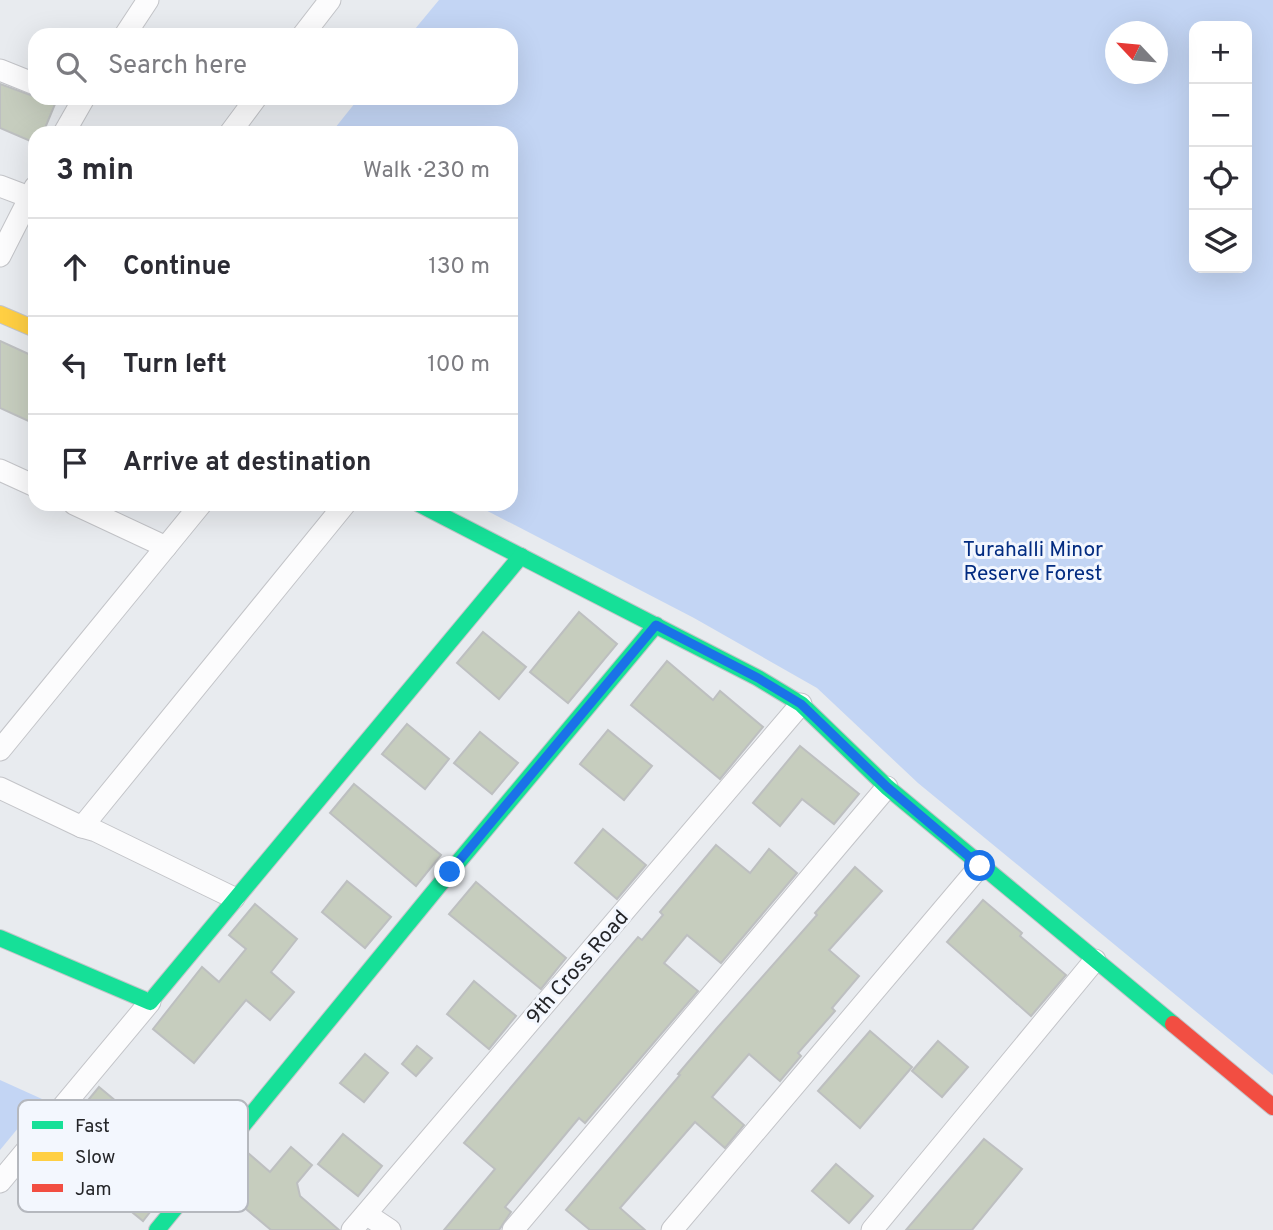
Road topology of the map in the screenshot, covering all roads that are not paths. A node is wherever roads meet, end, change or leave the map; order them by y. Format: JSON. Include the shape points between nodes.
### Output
{"nodes":[{"id":1,"x":148,"y":0,"type":"edge"},
{"id":2,"x":330,"y":0,"type":"edge"},
{"id":3,"x":130,"y":28,"type":"edge"},
{"id":4,"x":308,"y":28,"type":"edge"},
{"id":5,"x":0,"y":69,"type":"edge"},
{"id":6,"x":28,"y":81,"type":"edge"},
{"id":7,"x":76,"y":105,"type":"edge"},
{"id":8,"x":251,"y":105,"type":"edge"},
{"id":9,"x":67,"y":126,"type":"edge"},
{"id":10,"x":235,"y":126,"type":"edge"},
{"id":11,"x":0,"y":186,"type":"edge"},
{"id":12,"x":28,"y":191,"type":"edge"},
{"id":13,"x":28,"y":200,"type":"edge"},
{"id":14,"x":0,"y":256,"type":"edge"},
{"id":15,"x":0,"y":314,"type":"edge"},
{"id":16,"x":28,"y":326,"type":"edge"},
{"id":17,"x":0,"y":470,"type":"edge"},
{"id":18,"x":28,"y":483,"type":"edge"},
{"id":19,"x":89,"y":511,"type":"edge"},
{"id":20,"x":195,"y":511,"type":"edge"},
{"id":21,"x":339,"y":511,"type":"edge"},
{"id":22,"x":433,"y":511,"type":"edge"},
{"id":23,"x":166,"y":547,"type":"junction"},
{"id":24,"x":521,"y":556,"type":"junction"},
{"id":25,"x":656,"y":625,"type":"junction"},
{"id":26,"x":801,"y":704,"type":"junction"},
{"id":27,"x":0,"y":750,"type":"edge"},
{"id":28,"x":887,"y":787,"type":"junction"},
{"id":29,"x":0,"y":788,"type":"edge"},
{"id":30,"x":82,"y":827,"type":"junction"},
{"id":31,"x":980,"y":866,"type":"junction"},
{"id":32,"x":234,"y":898,"type":"junction"},
{"id":33,"x":0,"y":938,"type":"edge"},
{"id":34,"x":1095,"y":960,"type":"junction"},
{"id":35,"x":150,"y":1002,"type":"junction"},
{"id":36,"x":68,"y":1100,"type":"edge"},
{"id":37,"x":1273,"y":1107,"type":"edge"},
{"id":38,"x":248,"y":1118,"type":"edge"},
{"id":39,"x":18,"y":1160,"type":"edge"},
{"id":40,"x":0,"y":1182,"type":"edge"},
{"id":41,"x":171,"y":1212,"type":"edge"},
{"id":42,"x":359,"y":1222,"type":"edge"},
{"id":43,"x":156,"y":1230,"type":"edge"},
{"id":44,"x":390,"y":1230,"type":"edge"},
{"id":45,"x":513,"y":1230,"type":"edge"},
{"id":46,"x":673,"y":1230,"type":"edge"},
{"id":47,"x":872,"y":1230,"type":"edge"}],
"edges":[{"from":1,"to":3,"type":"street"},
{"from":2,"to":4,"type":"street"},
{"from":5,"to":6,"type":"street"},
{"from":7,"to":9,"type":"street"},
{"from":8,"to":10,"type":"street"},
{"from":11,"to":12,"type":"street"},
{"from":13,"to":14,"type":"street"},
{"from":15,"to":16,"type":"street"},
{"from":17,"to":18,"type":"street"},
{"from":19,"to":23,"type":"street"},
{"from":20,"to":23,"type":"street"},
{"from":21,"to":30,"type":"street"},
{"from":22,"to":24,"type":"street"},
{"from":23,"to":27,"type":"street"},
{"from":24,"to":25,"type":"street"},
{"from":24,"to":32,"type":"street"},
{"from":25,"to":26,"type":"street"},
{"from":25,"to":38,"type":"street"},
{"from":26,"to":28,"type":"street"},
{"from":26,"to":42,"type":"street","name":"9th Cross Road"},
{"from":28,"to":31,"type":"street"},
{"from":28,"to":45,"type":"street"},
{"from":29,"to":30,"type":"street"},
{"from":30,"to":32,"type":"street"},
{"from":31,"to":34,"type":"street"},
{"from":31,"to":46,"type":"street"},
{"from":32,"to":35,"type":"street"},
{"from":33,"to":35,"type":"street"},
{"from":34,"to":37,"type":"street"},
{"from":34,"to":47,"type":"street"},
{"from":35,"to":36,"type":"street"},
{"from":39,"to":40,"type":"street"},
{"from":41,"to":43,"type":"street"},
{"from":42,"to":44,"type":"street"}]}
